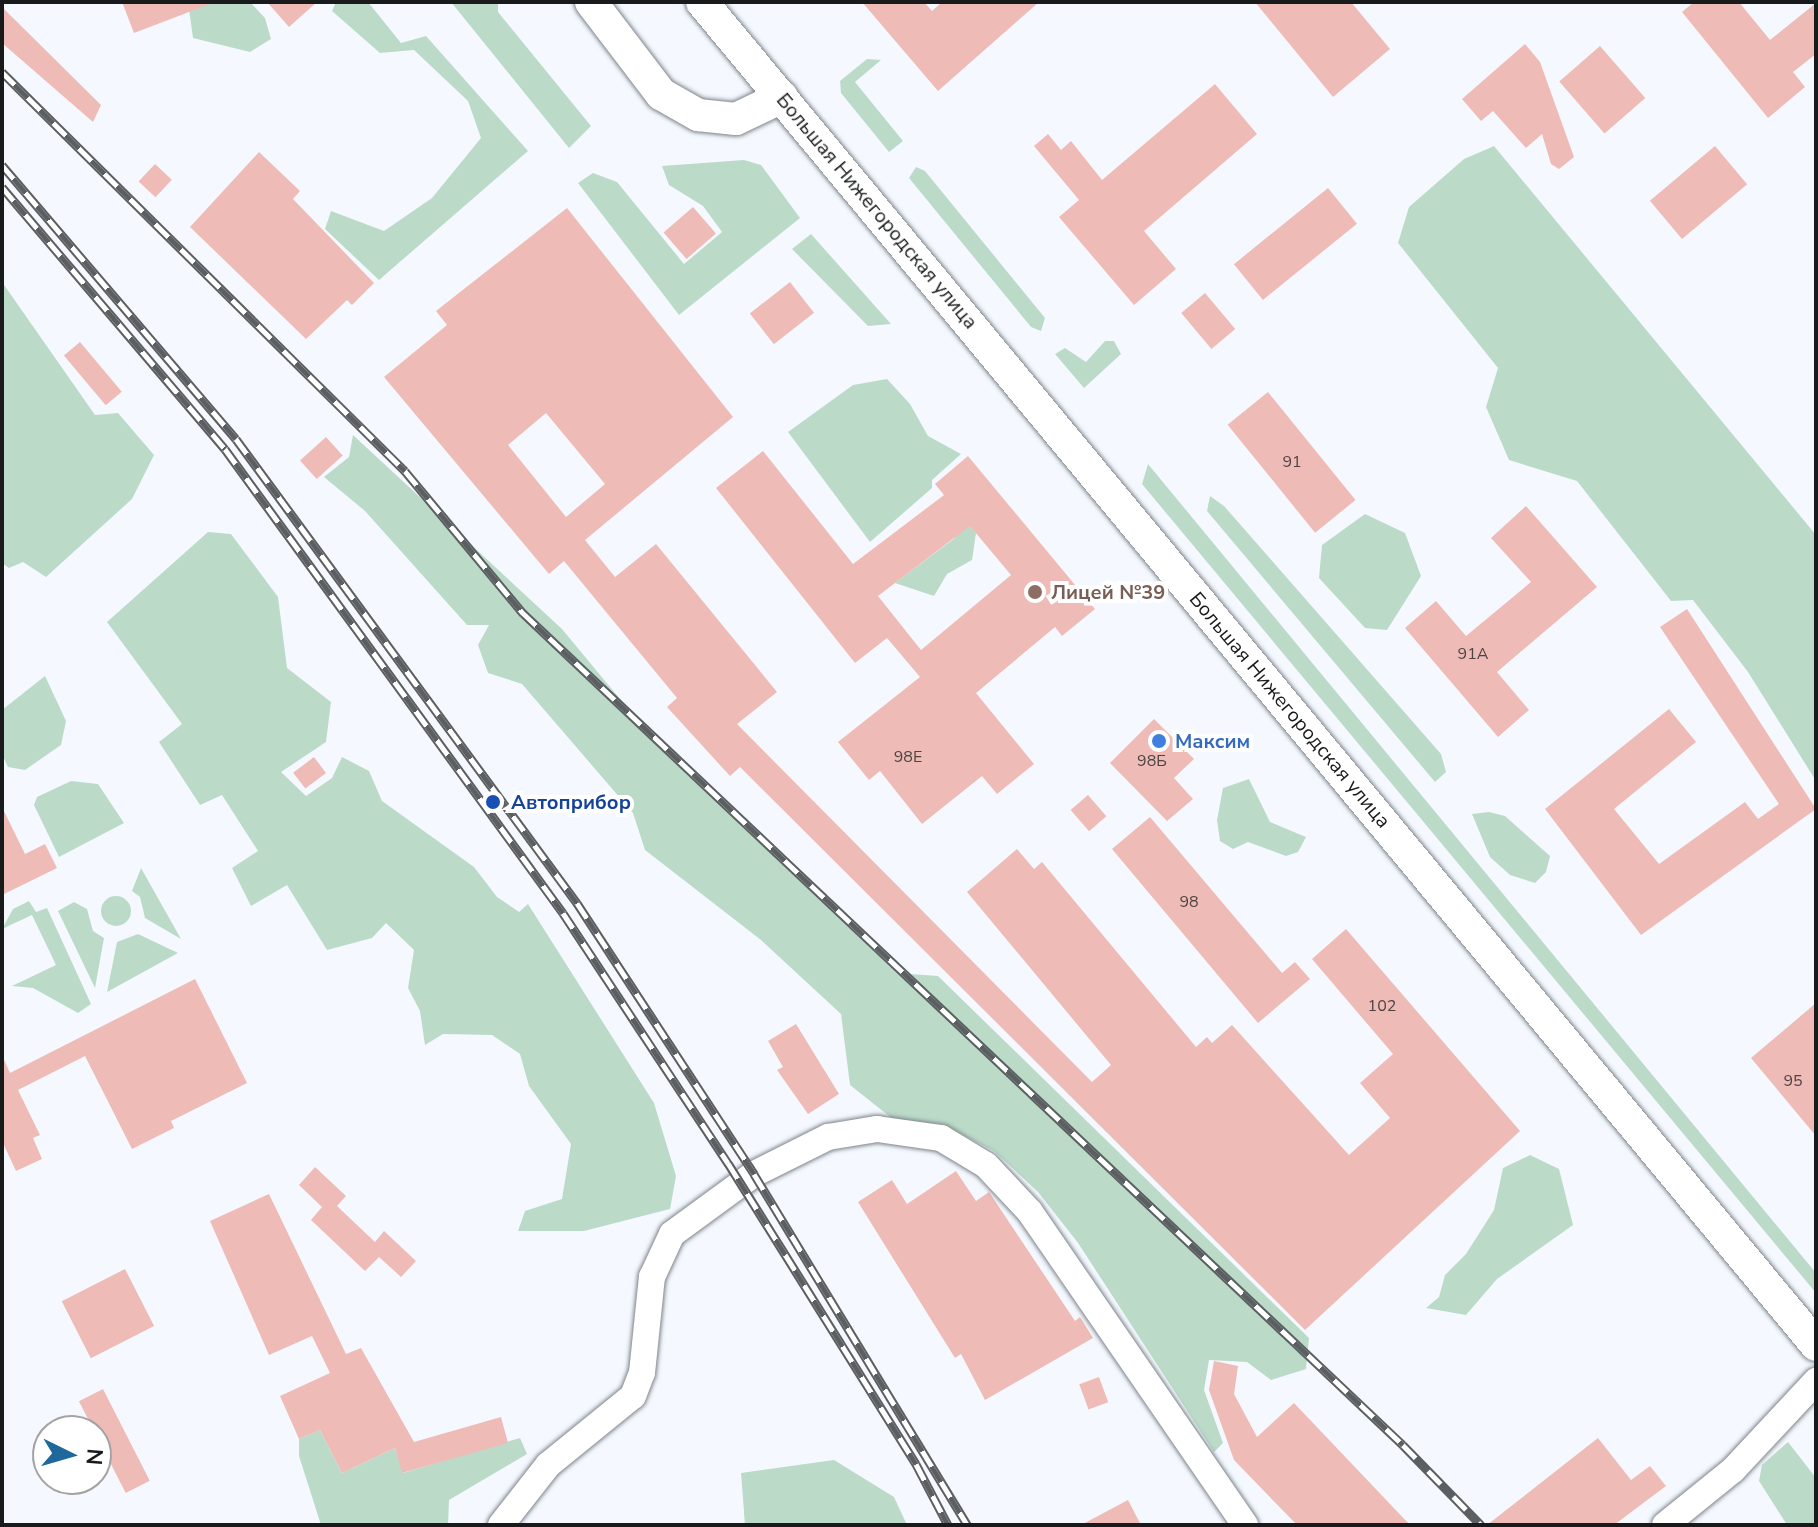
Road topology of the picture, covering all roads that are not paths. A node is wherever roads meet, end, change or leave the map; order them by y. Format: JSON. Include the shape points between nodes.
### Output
{"nodes":[{"id":1,"x":591,"y":2,"type":"edge"},
{"id":2,"x":702,"y":2,"type":"edge"},
{"id":3,"x":782,"y":97,"type":"junction"},
{"id":4,"x":1816,"y":1345,"type":"edge"},
{"id":5,"x":1816,"y":1381,"type":"edge"},
{"id":6,"x":501,"y":1525,"type":"edge"},
{"id":7,"x":1245,"y":1525,"type":"edge"},
{"id":8,"x":1665,"y":1525,"type":"edge"}],
"edges":[{"from":1,"to":3,"type":"main road","via":[[661,94],[698,115],[736,119]]},
{"from":2,"to":3,"type":"main road","name":"Большая Нижегородская улица"},
{"from":3,"to":4,"type":"main road","name":"Большая Нижегородская улица"},
{"from":5,"to":8,"type":"street","via":[[1733,1470]]},
{"from":6,"to":7,"type":"street","via":[[548,1465],[633,1396],[642,1373],[652,1277],[672,1234],[754,1174],[828,1137],[877,1129],[941,1138],[986,1165],[1030,1212]]}]}
